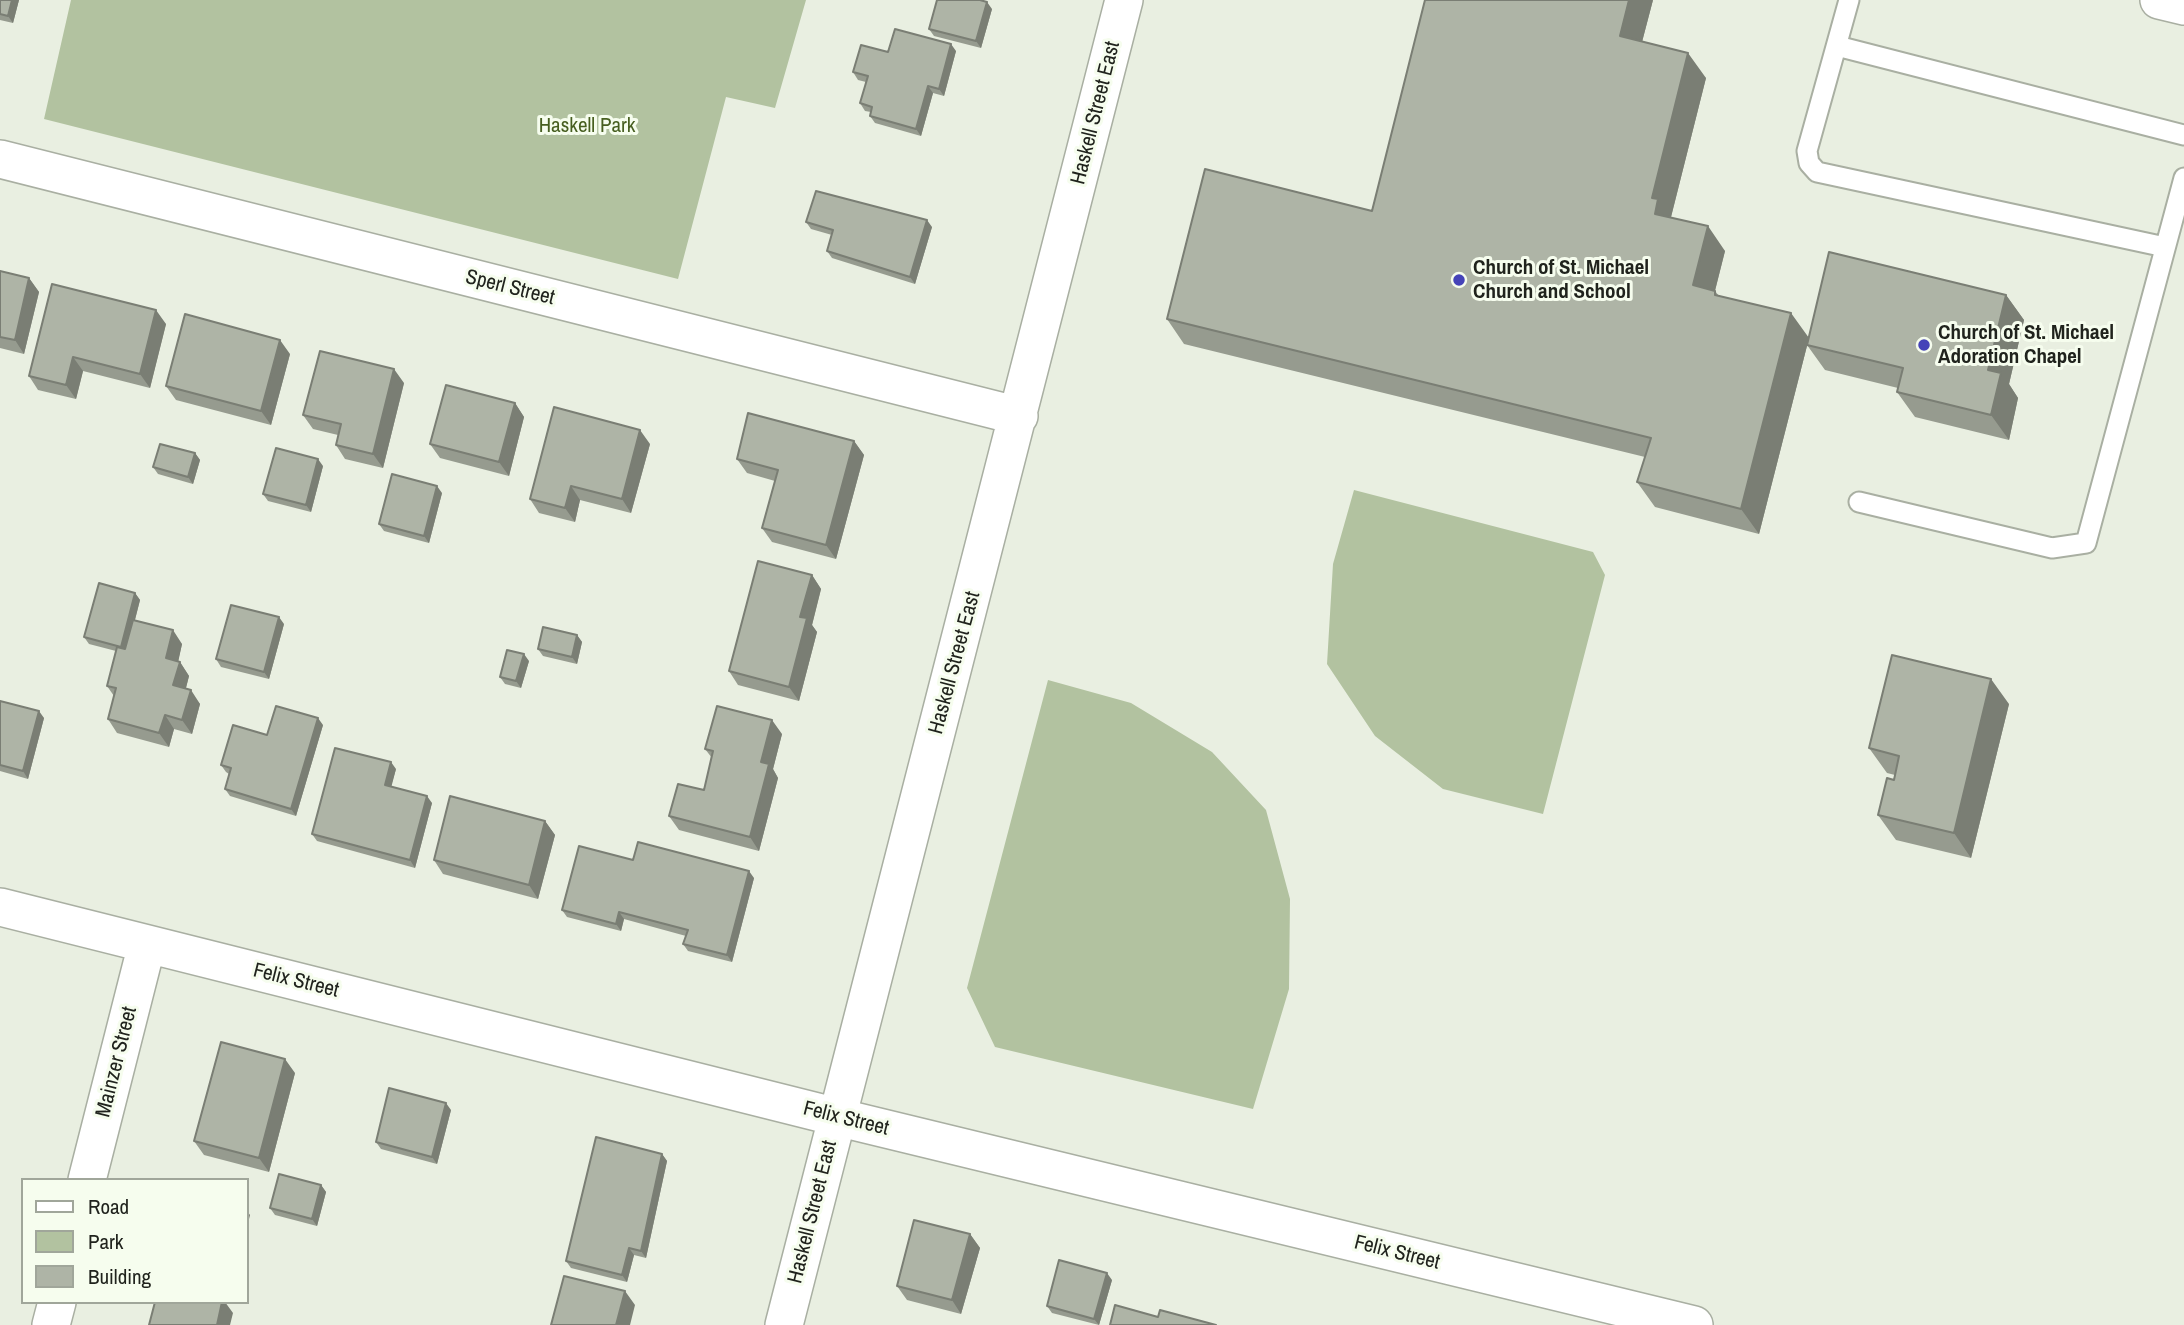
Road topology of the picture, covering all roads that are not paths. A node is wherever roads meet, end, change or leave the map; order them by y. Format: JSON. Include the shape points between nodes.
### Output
{"nodes":[{"id":1,"x":1124,"y":0,"type":"edge"},
{"id":2,"x":1849,"y":0,"type":"edge"},
{"id":3,"x":2159,"y":0,"type":"edge"},
{"id":4,"x":2184,"y":6,"type":"edge"},
{"id":5,"x":1837,"y":46,"type":"junction"},
{"id":6,"x":2184,"y":135,"type":"edge"},
{"id":7,"x":0,"y":159,"type":"edge"},
{"id":8,"x":2184,"y":178,"type":"edge"},
{"id":9,"x":2165,"y":247,"type":"junction"},
{"id":10,"x":1019,"y":416,"type":"junction"},
{"id":11,"x":1859,"y":502,"type":"dead end"},
{"id":12,"x":0,"y":907,"type":"edge"},
{"id":13,"x":147,"y":944,"type":"junction"},
{"id":14,"x":837,"y":1117,"type":"junction"},
{"id":15,"x":88,"y":1178,"type":"edge"},
{"id":16,"x":56,"y":1304,"type":"edge"},
{"id":17,"x":51,"y":1325,"type":"edge"},
{"id":18,"x":784,"y":1325,"type":"edge"},
{"id":19,"x":1694,"y":1325,"type":"edge"}],
"edges":[{"from":1,"to":10,"type":"street","name":"Haskell Street East"},
{"from":2,"to":5,"type":"lane"},
{"from":3,"to":4,"type":"street"},
{"from":5,"to":6,"type":"lane"},
{"from":5,"to":9,"type":"lane","via":[[1807,151],[1817,172]]},
{"from":7,"to":10,"type":"street","name":"Sperl Street"},
{"from":8,"to":9,"type":"lane"},
{"from":9,"to":11,"type":"lane","via":[[2086,543],[2052,548]]},
{"from":10,"to":14,"type":"street","name":"Haskell Street East"},
{"from":12,"to":13,"type":"street","name":"Felix Street"},
{"from":13,"to":14,"type":"street","name":"Felix Street"},
{"from":13,"to":15,"type":"street","name":"Mainzer Street"},
{"from":14,"to":18,"type":"street","name":"Haskell Street East"},
{"from":14,"to":19,"type":"street","name":"Felix Street"},
{"from":16,"to":17,"type":"street"}]}
